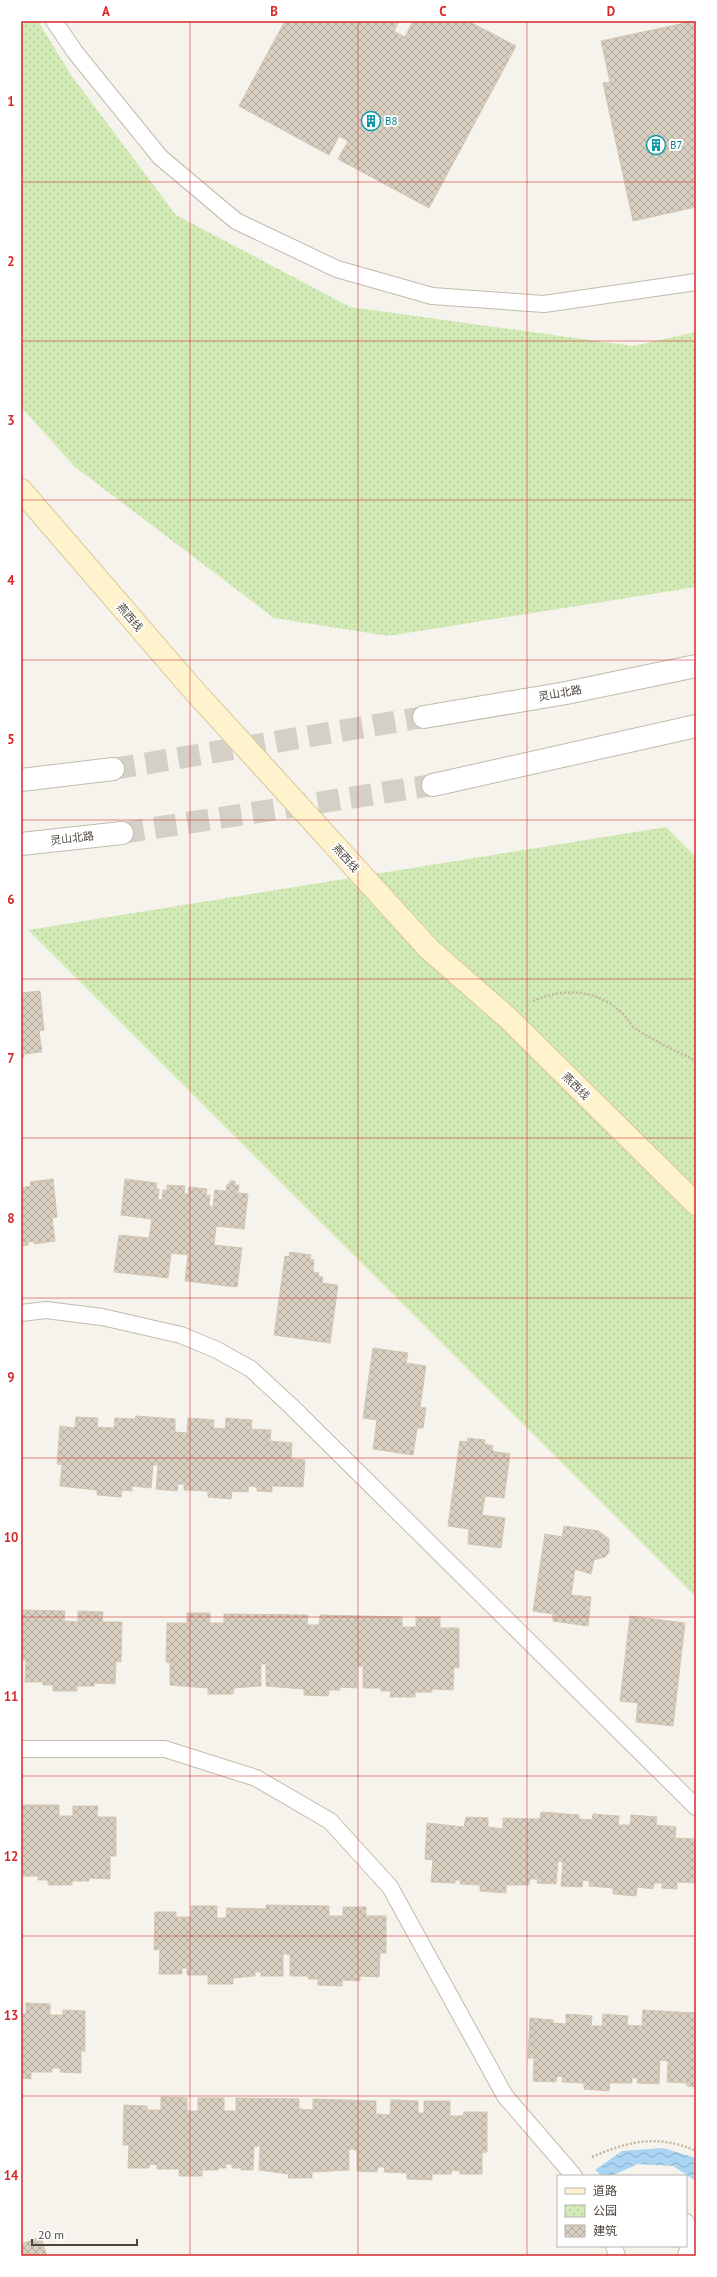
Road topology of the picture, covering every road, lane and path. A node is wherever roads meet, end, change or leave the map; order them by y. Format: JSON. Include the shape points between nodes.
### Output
{"nodes":[{"id":1,"x":54,"y":21,"type":"edge"},
{"id":2,"x":696,"y":282,"type":"edge"},
{"id":3,"x":21,"y":490,"type":"edge"},
{"id":4,"x":696,"y":666,"type":"edge"},
{"id":5,"x":424,"y":717,"type":"tunnel mouth"},
{"id":6,"x":696,"y":726,"type":"edge"},
{"id":7,"x":113,"y":769,"type":"tunnel mouth"},
{"id":8,"x":21,"y":780,"type":"edge"},
{"id":9,"x":433,"y":785,"type":"tunnel mouth"},
{"id":10,"x":122,"y":833,"type":"tunnel mouth"},
{"id":11,"x":21,"y":844,"type":"edge"},
{"id":12,"x":509,"y":1019,"type":"junction"},
{"id":13,"x":696,"y":1060,"type":"edge"},
{"id":14,"x":696,"y":1204,"type":"edge"},
{"id":15,"x":21,"y":1313,"type":"edge"},
{"id":16,"x":21,"y":1749,"type":"edge"},
{"id":17,"x":696,"y":1807,"type":"edge"},
{"id":18,"x":696,"y":2152,"type":"edge"},
{"id":19,"x":572,"y":2173,"type":"edge"},
{"id":20,"x":687,"y":2225,"type":"edge"},
{"id":21,"x":686,"y":2256,"type":"edge"}],
"edges":[{"from":1,"to":2,"type":"lane","via":[[74,52],[160,158],[236,221],[337,269],[432,296],[544,304]]},
{"from":3,"to":12,"type":"main road","name":"燕西线","via":[[189,685],[424,943]]},
{"from":4,"to":5,"type":"street","name":"灵山北路","via":[[566,693]]},
{"from":6,"to":9,"type":"street"},
{"from":7,"to":8,"type":"street"},
{"from":10,"to":11,"type":"street","name":"灵山北路"},
{"from":12,"to":13,"type":"path","via":[[530,1002],[547,995],[583,993],[599,997],[613,1005],[625,1015],[634,1028]]},
{"from":12,"to":14,"type":"main road","name":"燕西线"},
{"from":15,"to":17,"type":"lane","via":[[46,1310],[146,1326],[188,1338],[251,1369]]},
{"from":16,"to":19,"type":"lane","via":[[165,1749],[256,1778],[330,1821],[390,1887],[505,2096]]},
{"from":18,"to":19,"type":"path","via":[[671,2142],[633,2142],[590,2158]]},
{"from":20,"to":21,"type":"lane","via":[[691,2239]]}]}
